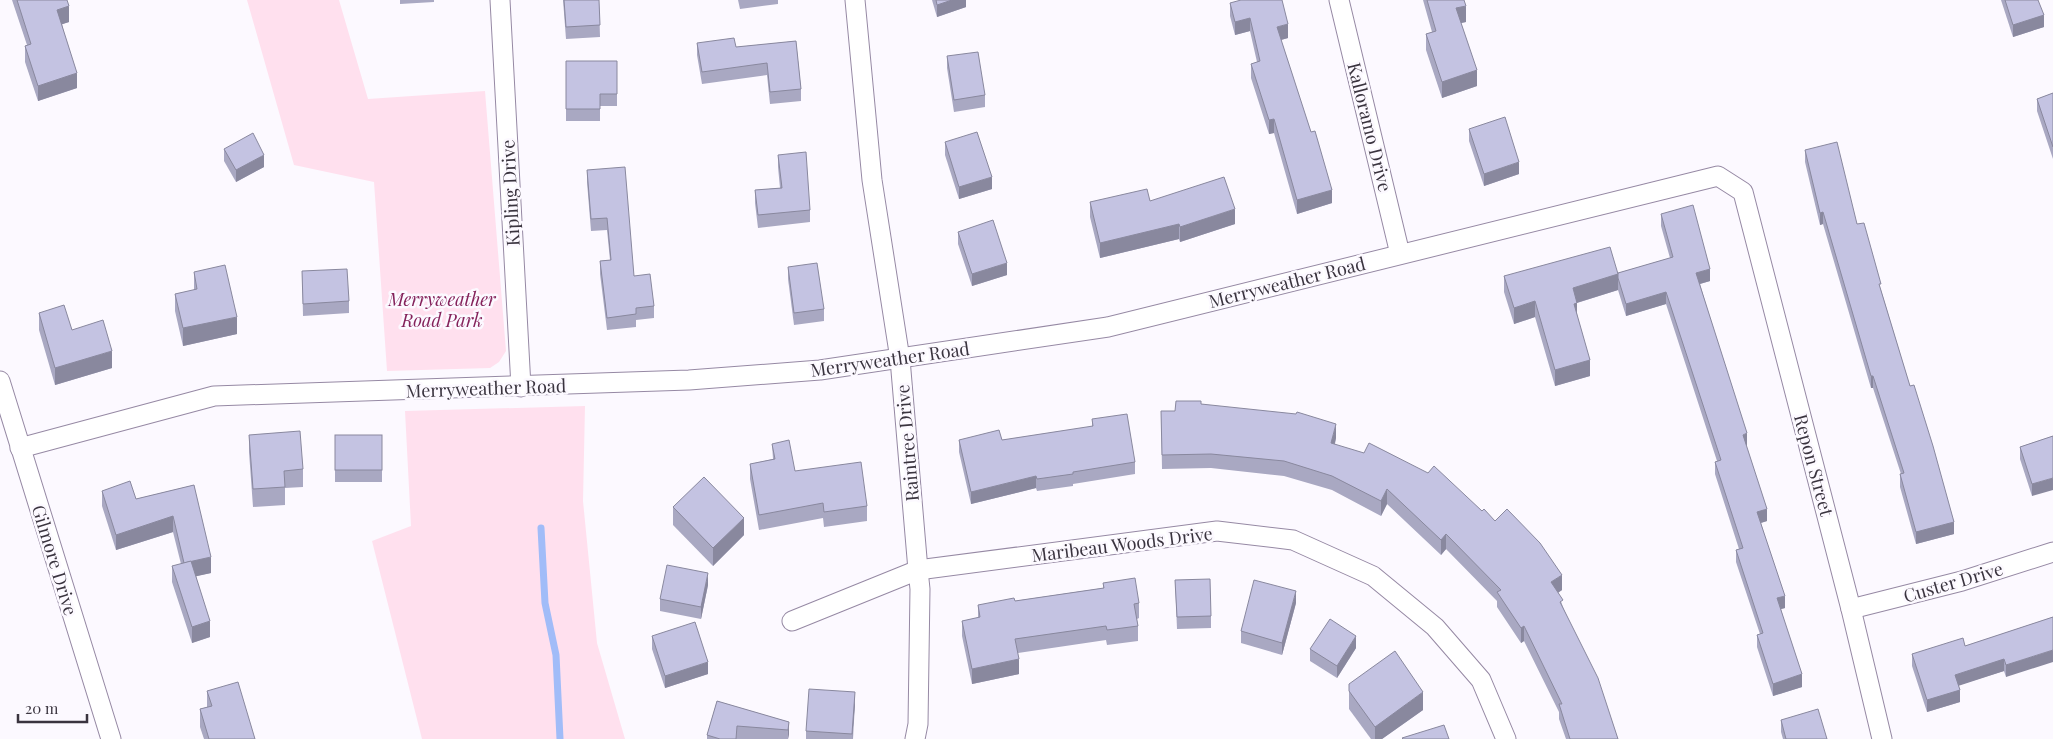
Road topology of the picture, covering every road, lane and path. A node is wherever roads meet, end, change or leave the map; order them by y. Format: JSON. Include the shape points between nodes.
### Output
{"nodes":[{"id":1,"x":500,"y":0,"type":"edge"},
{"id":2,"x":855,"y":0,"type":"edge"},
{"id":3,"x":1339,"y":0,"type":"edge"},
{"id":4,"x":1743,"y":192,"type":"joint"},
{"id":5,"x":1400,"y":254,"type":"junction"},
{"id":6,"x":900,"y":359,"type":"junction"},
{"id":7,"x":0,"y":380,"type":"edge"},
{"id":8,"x":521,"y":387,"type":"junction"},
{"id":9,"x":20,"y":448,"type":"junction"},
{"id":10,"x":2053,"y":552,"type":"edge"},
{"id":11,"x":918,"y":570,"type":"junction"},
{"id":12,"x":1851,"y":609,"type":"junction"},
{"id":13,"x":792,"y":621,"type":"dead end"},
{"id":14,"x":110,"y":739,"type":"edge"},
{"id":15,"x":915,"y":739,"type":"edge"},
{"id":16,"x":1506,"y":739,"type":"edge"},
{"id":17,"x":1882,"y":739,"type":"edge"}],
"edges":[{"from":1,"to":8,"type":"street","name":"Kipling Drive"},
{"from":2,"to":6,"type":"street","name":"Raintree Drive","via":[[872,180]]},
{"from":3,"to":5,"type":"street","name":"Kalloramo Drive"},
{"from":4,"to":5,"type":"street","name":"Merryweather Road","via":[[1718,176]]},
{"from":4,"to":12,"type":"street","name":"Repon Street"},
{"from":5,"to":6,"type":"street","name":"Merryweather Road","via":[[1108,327]]},
{"from":6,"to":8,"type":"street","name":"Merryweather Road","via":[[736,377]]},
{"from":6,"to":11,"type":"street","name":"Raintree Drive"},
{"from":7,"to":9,"type":"street","name":"Gilmore Drive"},
{"from":8,"to":9,"type":"street","name":"Merryweather Road","via":[[214,396]]},
{"from":9,"to":14,"type":"street","name":"Gilmore Drive"},
{"from":10,"to":12,"type":"street","name":"Custer Drive","via":[[1962,581]]},
{"from":11,"to":13,"type":"street","name":"Maribeau Woods Drive"},
{"from":11,"to":15,"type":"street","name":"Raintree Drive","via":[[918,715]]},
{"from":11,"to":16,"type":"street","name":"Maribeau Woods Drive","via":[[1216,531],[1293,540],[1373,576],[1436,627],[1481,680]]},
{"from":12,"to":17,"type":"street","name":"Repon Street"}]}
